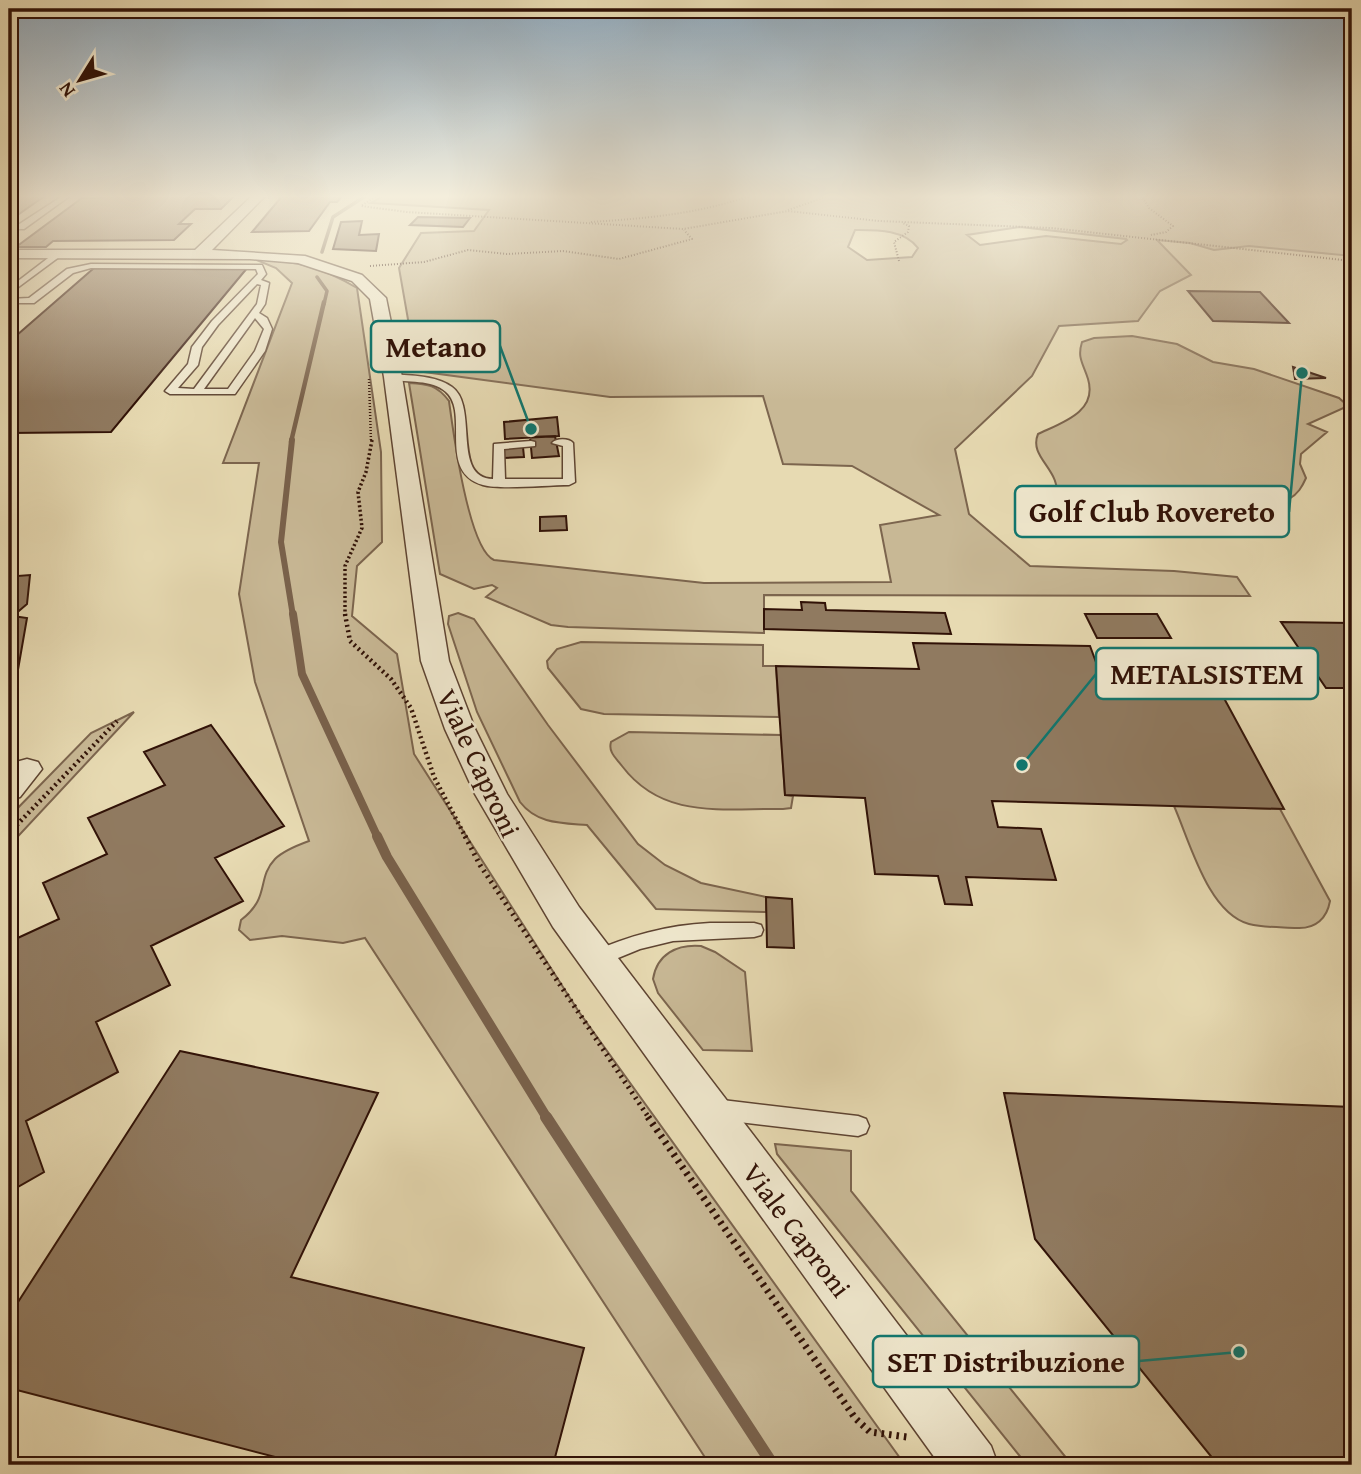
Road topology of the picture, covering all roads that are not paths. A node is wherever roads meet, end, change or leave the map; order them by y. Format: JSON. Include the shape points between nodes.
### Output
{"nodes":[{"id":1,"x":46,"y":264,"type":"edge"},
{"id":2,"x":316,"y":264,"type":"edge"},
{"id":3,"x":255,"y":281,"type":"junction"},
{"id":4,"x":9,"y":292,"type":"edge"},
{"id":5,"x":9,"y":302,"type":"edge"},
{"id":6,"x":255,"y":314,"type":"junction"},
{"id":7,"x":393,"y":377,"type":"junction"},
{"id":8,"x":197,"y":391,"type":"junction"},
{"id":9,"x":557,"y":443,"type":"dead end"},
{"id":10,"x":531,"y":444,"type":"dead end"},
{"id":11,"x":499,"y":482,"type":"junction"},
{"id":12,"x":754,"y":930,"type":"dead end"},
{"id":13,"x":596,"y":959,"type":"junction"},
{"id":14,"x":707,"y":1108,"type":"junction"},
{"id":15,"x":858,"y":1126,"type":"dead end"},
{"id":16,"x":972,"y":1465,"type":"edge"}],
"edges":[{"from":1,"to":4,"type":"lane"},
{"from":2,"to":7,"type":"street","name":"Viale Caproni","via":[[357,278],[378,298]]},
{"from":3,"to":5,"type":"lane","via":[[261,274],[259,267],[251,265],[91,266],[71,271],[31,301]]},
{"from":3,"to":6,"type":"lane","via":[[265,283]]},
{"from":3,"to":8,"type":"lane","via":[[215,323],[197,347],[193,365],[170,391]]},
{"from":6,"to":8,"type":"lane"},
{"from":6,"to":8,"type":"lane","via":[[268,329],[260,351],[231,392]]},
{"from":7,"to":11,"type":"lane","via":[[432,379],[453,391],[460,406],[467,468],[473,477]]},
{"from":7,"to":13,"type":"street","name":"Viale Caproni","via":[[427,626],[448,705],[507,827]]},
{"from":9,"to":11,"type":"lane","via":[[568,443],[569,481]]},
{"from":10,"to":11,"type":"lane","via":[[498,446]]},
{"from":12,"to":13,"type":"lane","via":[[669,932],[632,941]]},
{"from":13,"to":14,"type":"street","name":"Viale Caproni"},
{"from":14,"to":15,"type":"lane"},
{"from":14,"to":16,"type":"street","name":"Viale Caproni"}]}
